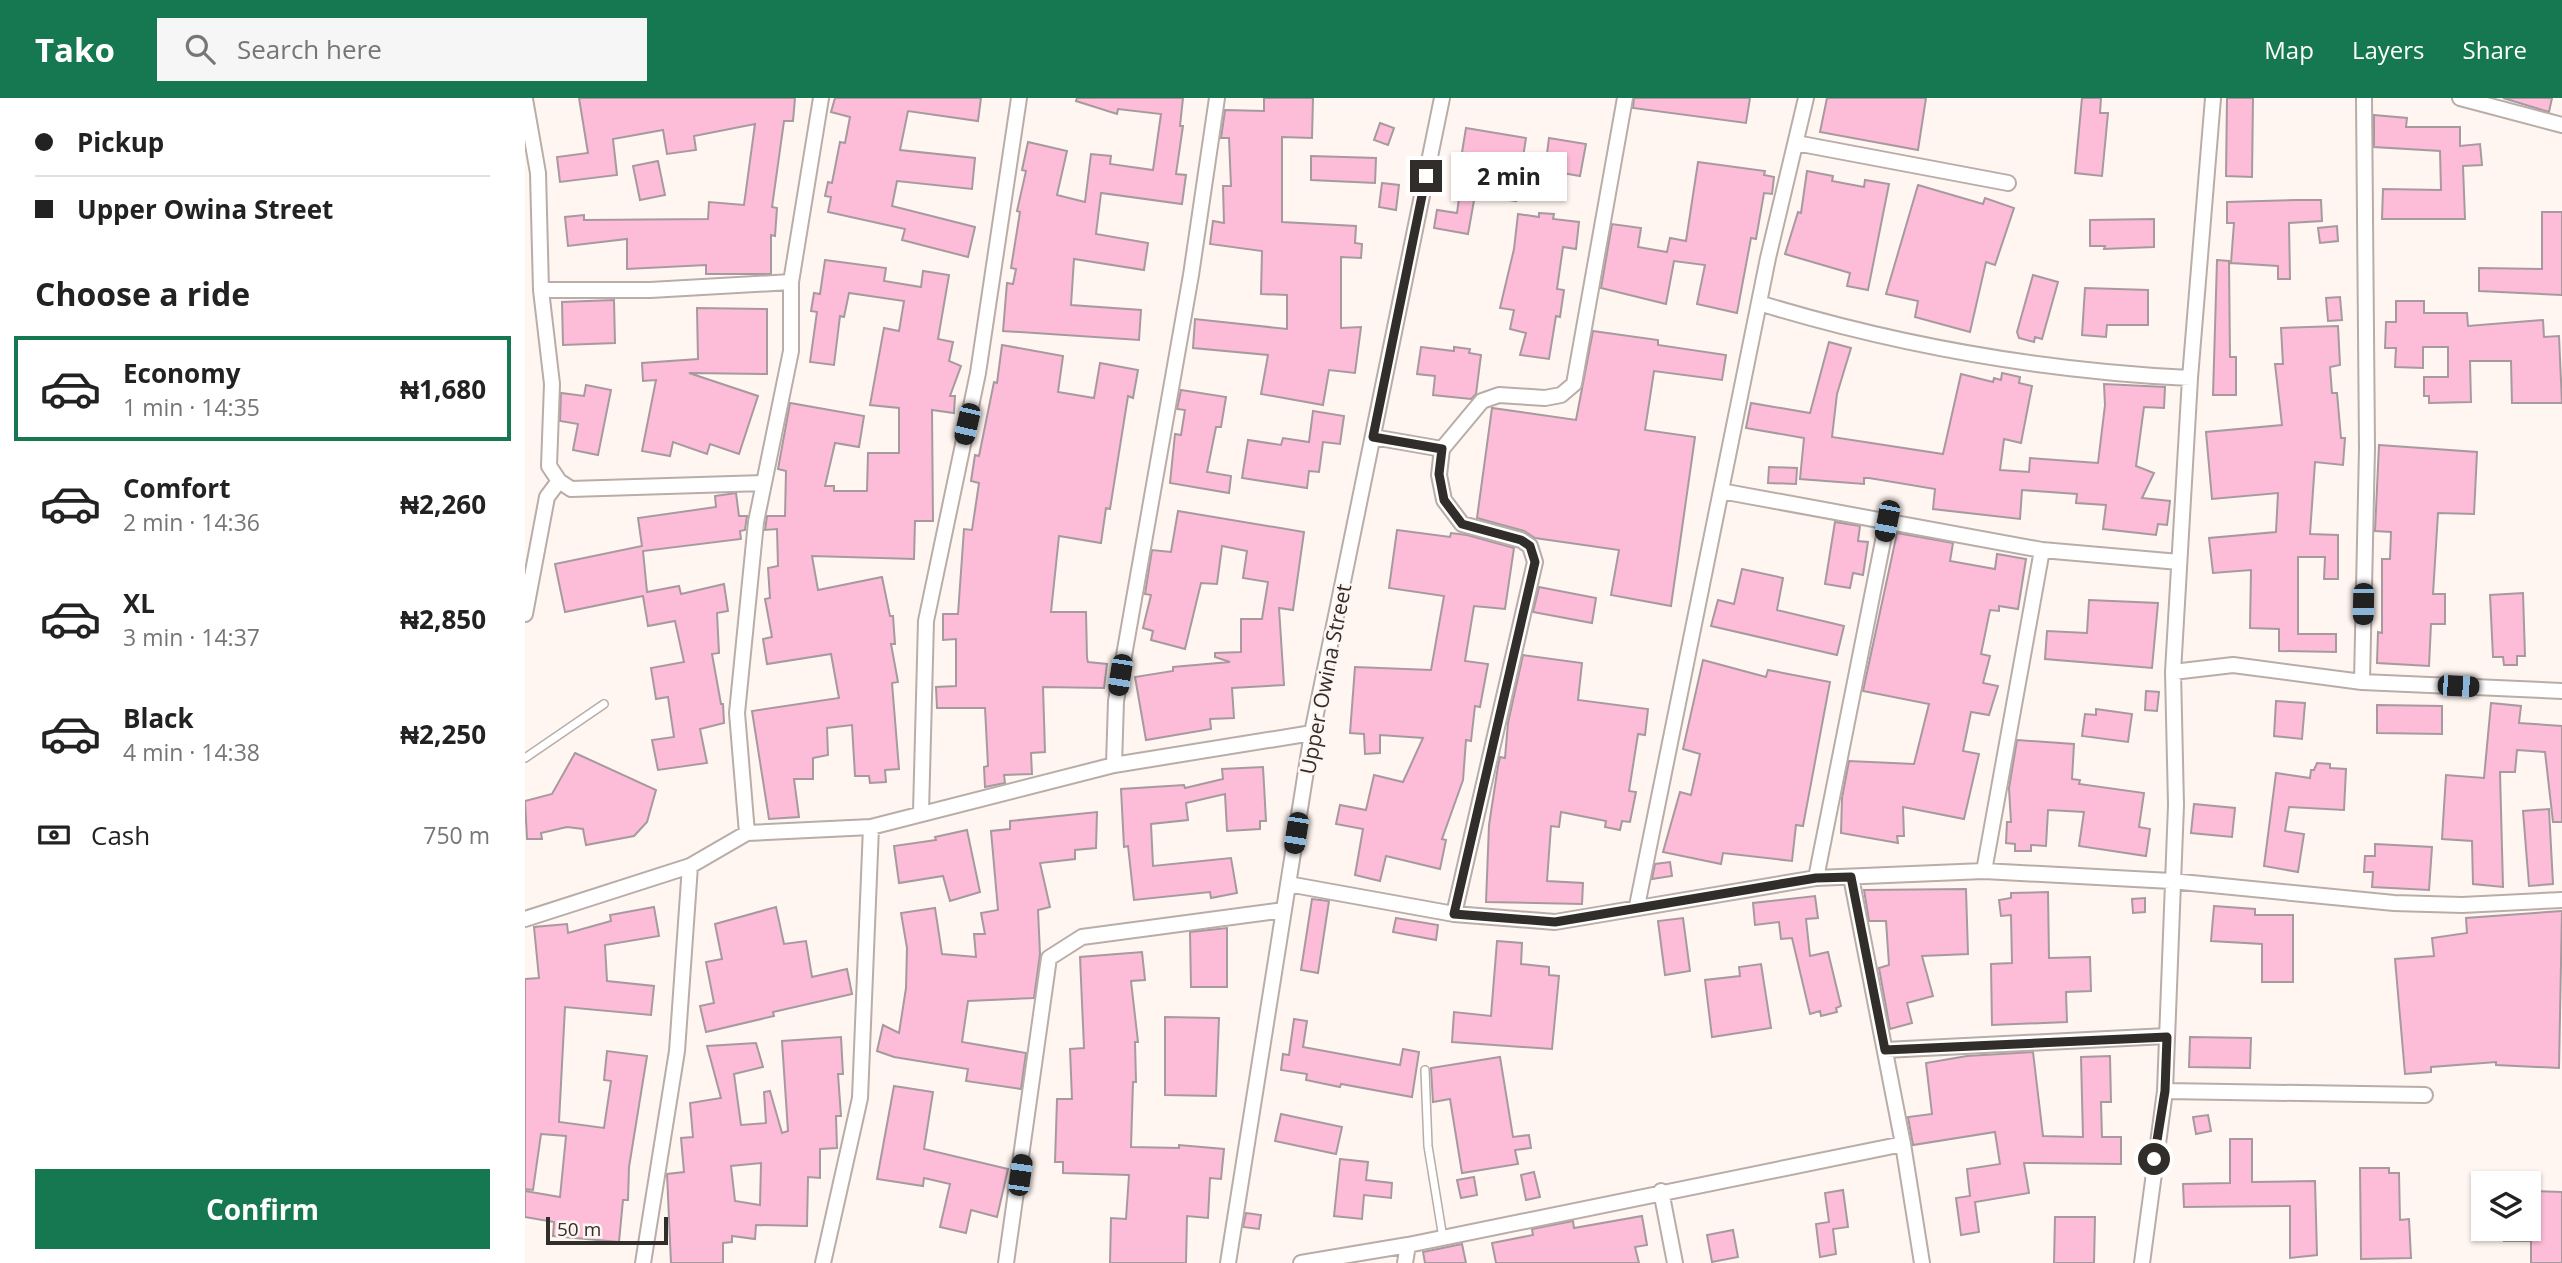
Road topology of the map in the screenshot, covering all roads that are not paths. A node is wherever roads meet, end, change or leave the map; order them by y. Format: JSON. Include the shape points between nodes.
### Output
{"nodes":[{"id":1,"x":821,"y":98,"type":"edge"},
{"id":2,"x":1019,"y":98,"type":"edge"},
{"id":3,"x":1217,"y":98,"type":"edge"},
{"id":4,"x":1442,"y":98,"type":"edge"},
{"id":5,"x":1625,"y":98,"type":"edge"},
{"id":6,"x":1806,"y":98,"type":"edge"},
{"id":7,"x":2213,"y":98,"type":"edge"},
{"id":8,"x":2364,"y":98,"type":"edge"},
{"id":9,"x":2459,"y":98,"type":"edge"},
{"id":10,"x":525,"y":99,"type":"edge"},
{"id":11,"x":2562,"y":125,"type":"edge"},
{"id":12,"x":1796,"y":143,"type":"junction"},
{"id":13,"x":2008,"y":183,"type":"dead end"},
{"id":14,"x":791,"y":282,"type":"junction"},
{"id":15,"x":541,"y":290,"type":"junction"},
{"id":16,"x":1759,"y":303,"type":"junction"},
{"id":17,"x":2190,"y":378,"type":"junction"},
{"id":18,"x":1373,"y":437,"type":"junction"},
{"id":19,"x":1442,"y":449,"type":"junction"},
{"id":20,"x":559,"y":481,"type":"junction"},
{"id":21,"x":764,"y":483,"type":"junction"},
{"id":22,"x":1721,"y":491,"type":"junction"},
{"id":23,"x":1887,"y":521,"type":"junction"},
{"id":24,"x":2042,"y":550,"type":"junction"},
{"id":25,"x":2179,"y":562,"type":"junction"},
{"id":26,"x":525,"y":614,"type":"edge"},
{"id":27,"x":2173,"y":672,"type":"junction"},
{"id":28,"x":2362,"y":682,"type":"junction"},
{"id":29,"x":2562,"y":691,"type":"edge"},
{"id":30,"x":604,"y":704,"type":"dead end"},
{"id":31,"x":1312,"y":733,"type":"junction"},
{"id":32,"x":525,"y":758,"type":"edge"},
{"id":33,"x":1114,"y":765,"type":"junction"},
{"id":34,"x":921,"y":812,"type":"junction"},
{"id":35,"x":870,"y":827,"type":"junction"},
{"id":36,"x":747,"y":834,"type":"junction"},
{"id":37,"x":690,"y":866,"type":"junction"},
{"id":38,"x":1984,"y":871,"type":"junction"},
{"id":39,"x":1851,"y":877,"type":"junction"},
{"id":40,"x":1816,"y":878,"type":"junction"},
{"id":41,"x":2171,"y":881,"type":"junction"},
{"id":42,"x":1288,"y":884,"type":"junction"},
{"id":43,"x":2562,"y":900,"type":"edge"},
{"id":44,"x":1637,"y":906,"type":"junction"},
{"id":45,"x":1284,"y":910,"type":"junction"},
{"id":46,"x":1454,"y":914,"type":"junction"},
{"id":47,"x":525,"y":919,"type":"edge"},
{"id":48,"x":2167,"y":1037,"type":"junction"},
{"id":49,"x":1885,"y":1050,"type":"junction"},
{"id":50,"x":1425,"y":1070,"type":"dead end"},
{"id":51,"x":2165,"y":1091,"type":"junction"},
{"id":52,"x":2425,"y":1095,"type":"dead end"},
{"id":53,"x":1903,"y":1144,"type":"junction"},
{"id":54,"x":1661,"y":1191,"type":"junction"},
{"id":55,"x":1443,"y":1238,"type":"junction"},
{"id":56,"x":1408,"y":1245,"type":"junction"},
{"id":57,"x":643,"y":1263,"type":"edge"},
{"id":58,"x":823,"y":1263,"type":"edge"},
{"id":59,"x":1006,"y":1263,"type":"edge"},
{"id":60,"x":1228,"y":1263,"type":"edge"},
{"id":61,"x":1301,"y":1263,"type":"edge"},
{"id":62,"x":1405,"y":1263,"type":"edge"},
{"id":63,"x":1675,"y":1263,"type":"edge"},
{"id":64,"x":1922,"y":1263,"type":"edge"},
{"id":65,"x":2143,"y":1263,"type":"edge"}],
"edges":[{"from":1,"to":14,"type":"street"},
{"from":2,"to":34,"type":"street","via":[[978,373],[926,621]]},
{"from":3,"to":33,"type":"street","via":[[1191,275],[1118,688]]},
{"from":4,"to":18,"type":"street","name":"Upper Owina Street"},
{"from":5,"to":19,"type":"street","via":[[1574,384],[1560,395],[1545,398],[1499,395],[1482,401]]},
{"from":6,"to":12,"type":"street"},
{"from":7,"to":17,"type":"street"},
{"from":8,"to":28,"type":"street","via":[[2367,448]]},
{"from":9,"to":11,"type":"street"},
{"from":10,"to":15,"type":"street","via":[[538,173]]},
{"from":12,"to":13,"type":"street"},
{"from":12,"to":16,"type":"street"},
{"from":14,"to":15,"type":"street"},
{"from":14,"to":21,"type":"street","via":[[791,351]]},
{"from":15,"to":20,"type":"street","via":[[552,384],[549,466]]},
{"from":16,"to":17,"type":"street","via":[[1851,331],[1968,354],[2097,373]]},
{"from":16,"to":22,"type":"street"},
{"from":17,"to":25,"type":"street"},
{"from":18,"to":19,"type":"street"},
{"from":18,"to":31,"type":"street","name":"Upper Owina Street"},
{"from":19,"to":46,"type":"street","via":[[1439,474],[1444,500],[1462,524],[1521,540],[1530,546],[1535,562]]},
{"from":20,"to":21,"type":"street","via":[[571,489]]},
{"from":20,"to":26,"type":"street","via":[[547,496]]},
{"from":21,"to":36,"type":"street","via":[[737,713]]},
{"from":22,"to":23,"type":"street"},
{"from":22,"to":44,"type":"street"},
{"from":23,"to":24,"type":"street"},
{"from":23,"to":40,"type":"street"},
{"from":24,"to":25,"type":"street"},
{"from":24,"to":38,"type":"street"},
{"from":25,"to":27,"type":"street"},
{"from":27,"to":28,"type":"street","via":[[2233,665]]},
{"from":27,"to":41,"type":"street","via":[[2176,806]]},
{"from":28,"to":29,"type":"street"},
{"from":30,"to":32,"type":"lane"},
{"from":31,"to":33,"type":"street"},
{"from":31,"to":42,"type":"street","name":"Upper Owina Street"},
{"from":33,"to":34,"type":"street"},
{"from":34,"to":35,"type":"street"},
{"from":35,"to":36,"type":"street"},
{"from":35,"to":58,"type":"street","via":[[860,1098]]},
{"from":36,"to":37,"type":"street"},
{"from":37,"to":47,"type":"street"},
{"from":37,"to":57,"type":"street","via":[[677,1051]]},
{"from":38,"to":39,"type":"street"},
{"from":38,"to":41,"type":"street"},
{"from":39,"to":40,"type":"street"},
{"from":39,"to":49,"type":"street"},
{"from":40,"to":44,"type":"street"},
{"from":41,"to":43,"type":"street","via":[[2394,903]]},
{"from":41,"to":48,"type":"street"},
{"from":42,"to":45,"type":"street","name":"Upper Owina Street"},
{"from":42,"to":46,"type":"street"},
{"from":44,"to":46,"type":"street","via":[[1555,922]]},
{"from":45,"to":59,"type":"street","via":[[1082,937],[1049,958]]},
{"from":45,"to":60,"type":"street","name":"Upper Owina Street"},
{"from":48,"to":49,"type":"street"},
{"from":48,"to":51,"type":"street"},
{"from":49,"to":53,"type":"street"},
{"from":50,"to":55,"type":"lane","via":[[1428,1146]]},
{"from":51,"to":52,"type":"street"},
{"from":51,"to":65,"type":"street"},
{"from":53,"to":54,"type":"street"},
{"from":53,"to":64,"type":"street"},
{"from":54,"to":55,"type":"street"},
{"from":54,"to":63,"type":"street"},
{"from":55,"to":56,"type":"street"},
{"from":56,"to":61,"type":"street"},
{"from":56,"to":62,"type":"street"}]}
